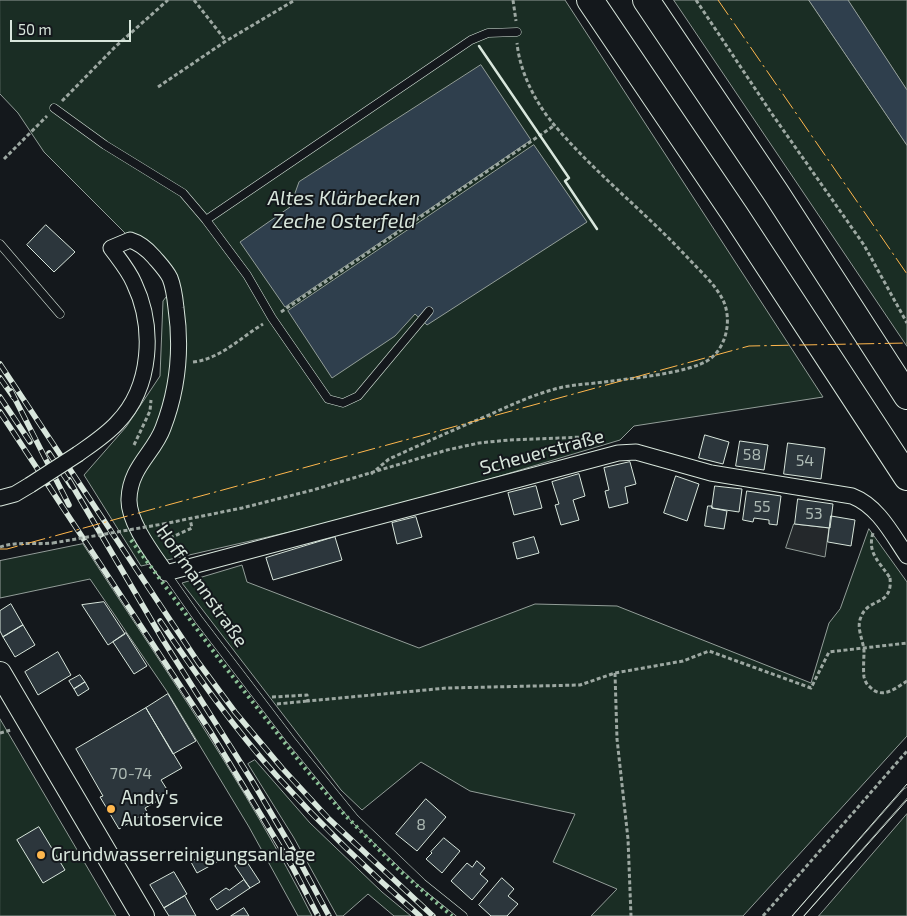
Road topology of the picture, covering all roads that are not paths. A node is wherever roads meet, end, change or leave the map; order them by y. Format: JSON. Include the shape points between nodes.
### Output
{"nodes":[{"id":1,"x":590,"y":0,"type":"edge"},
{"id":2,"x":646,"y":0,"type":"edge"},
{"id":3,"x":516,"y":32,"type":"road end"},
{"id":4,"x":54,"y":108,"type":"road end"},
{"id":5,"x":206,"y":220,"type":"junction"},
{"id":6,"x":0,"y":244,"type":"edge"},
{"id":7,"x":429,"y":311,"type":"dead end"},
{"id":8,"x":60,"y":314,"type":"dead end"},
{"id":9,"x":907,"y":396,"type":"edge"},
{"id":10,"x":907,"y":477,"type":"edge"},
{"id":11,"x":0,"y":498,"type":"edge"},
{"id":12,"x":907,"y":556,"type":"edge"},
{"id":13,"x":166,"y":573,"type":"junction"},
{"id":14,"x":0,"y":673,"type":"edge"},
{"id":15,"x":907,"y":792,"type":"edge"},
{"id":16,"x":143,"y":916,"type":"edge"},
{"id":17,"x":463,"y":916,"type":"edge"},
{"id":18,"x":798,"y":916,"type":"edge"}],
"edges":[{"from":1,"to":10,"type":"highway"},
{"from":2,"to":9,"type":"highway"},
{"from":3,"to":5,"type":"lane","via":[[488,33],[471,40]]},
{"from":4,"to":5,"type":"lane","via":[[105,145],[183,193]]},
{"from":5,"to":7,"type":"lane","via":[[247,275],[272,318],[328,399],[343,403],[358,396]]},
{"from":6,"to":8,"type":"lane"},
{"from":11,"to":13,"type":"street","name":"Hoffmannstraße","bridge":true,"via":[[30,486],[78,454],[104,436],[128,410],[140,388],[147,338],[144,310],[134,282],[111,248],[130,240],[140,244],[170,278],[178,326],[179,359],[173,397],[163,429],[131,484],[129,500],[132,518]]},
{"from":12,"to":13,"type":"street","name":"Scheuerstraße","via":[[878,515],[865,502],[852,496],[711,474],[636,452],[618,453]]},
{"from":13,"to":17,"type":"lane","name":"Hoffmannstraße","via":[[198,620],[355,819],[422,883]]},
{"from":14,"to":16,"type":"main road"},
{"from":15,"to":18,"type":"lane"}]}
